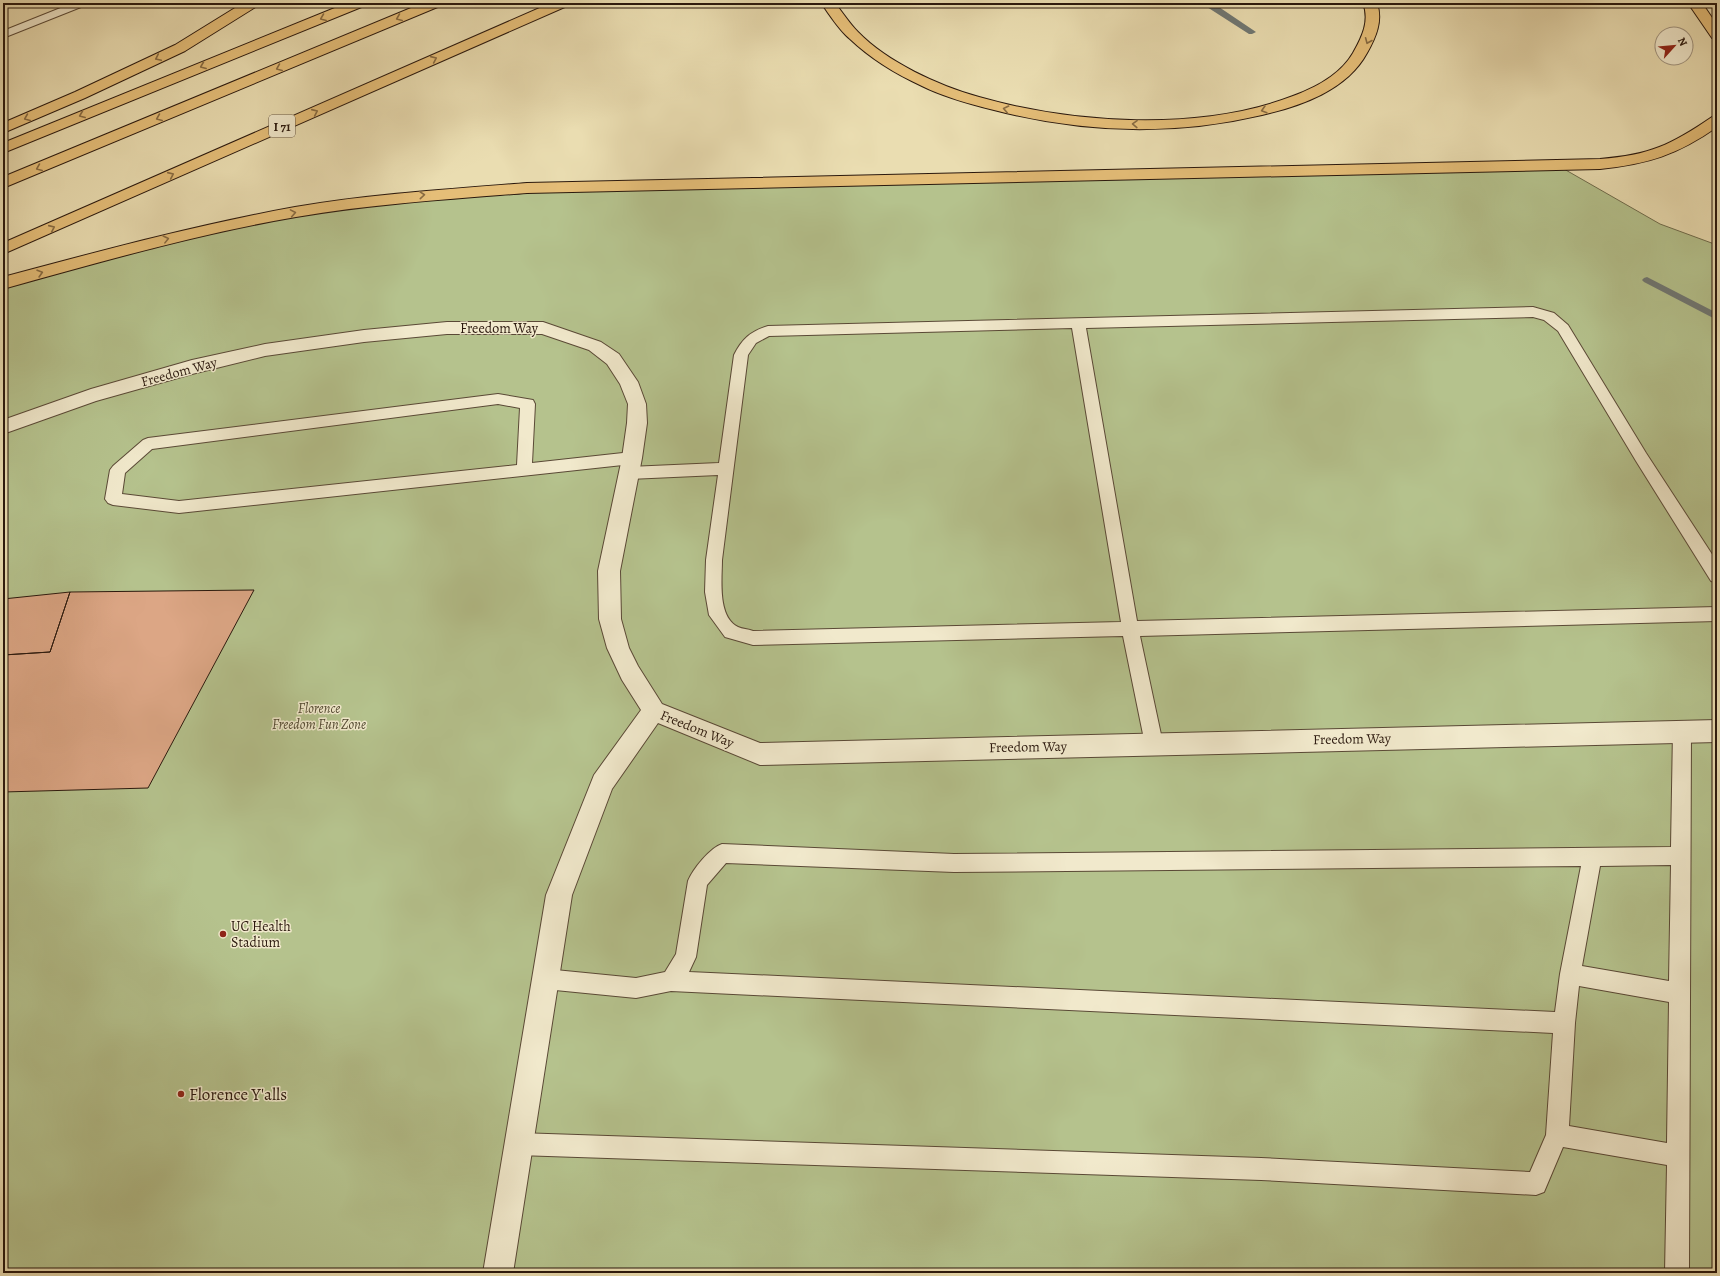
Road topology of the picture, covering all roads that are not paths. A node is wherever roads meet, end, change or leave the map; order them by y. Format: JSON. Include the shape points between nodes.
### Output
{"nodes":[{"id":1,"x":82,"y":3,"type":"edge"},
{"id":2,"x":252,"y":3,"type":"edge"},
{"id":3,"x":360,"y":3,"type":"edge"},
{"id":4,"x":435,"y":3,"type":"edge"},
{"id":5,"x":562,"y":3,"type":"edge"},
{"id":6,"x":828,"y":3,"type":"edge"},
{"id":7,"x":1370,"y":3,"type":"edge"},
{"id":8,"x":1694,"y":3,"type":"edge"},
{"id":9,"x":3,"y":35,"type":"edge"},
{"id":10,"x":1717,"y":35,"type":"edge"},
{"id":11,"x":1717,"y":120,"type":"edge"},
{"id":12,"x":3,"y":128,"type":"edge"},
{"id":13,"x":3,"y":148,"type":"edge"},
{"id":14,"x":3,"y":183,"type":"edge"},
{"id":15,"x":3,"y":249,"type":"edge"},
{"id":16,"x":3,"y":283,"type":"edge"},
{"id":17,"x":1078,"y":323,"type":"junction"},
{"id":18,"x":3,"y":427,"type":"edge"},
{"id":19,"x":630,"y":466,"type":"junction"},
{"id":20,"x":726,"y":469,"type":"junction"},
{"id":21,"x":524,"y":470,"type":"junction"},
{"id":22,"x":1717,"y":576,"type":"edge"},
{"id":23,"x":1717,"y":614,"type":"edge"},
{"id":24,"x":1130,"y":628,"type":"junction"},
{"id":25,"x":654,"y":711,"type":"junction"},
{"id":26,"x":1682,"y":731,"type":"junction"},
{"id":27,"x":1717,"y":731,"type":"edge"},
{"id":28,"x":1154,"y":744,"type":"junction"},
{"id":29,"x":1681,"y":856,"type":"junction"},
{"id":30,"x":1592,"y":857,"type":"junction"},
{"id":31,"x":1570,"y":974,"type":"junction"},
{"id":32,"x":546,"y":979,"type":"junction"},
{"id":33,"x":671,"y":981,"type":"junction"},
{"id":34,"x":1679,"y":993,"type":"junction"},
{"id":35,"x":1564,"y":1023,"type":"junction"},
{"id":36,"x":1557,"y":1135,"type":"junction"},
{"id":37,"x":518,"y":1144,"type":"junction"},
{"id":38,"x":1678,"y":1156,"type":"junction"},
{"id":39,"x":498,"y":1273,"type":"edge"},
{"id":40,"x":1676,"y":1273,"type":"edge"}],
"edges":[{"from":1,"to":9,"type":"lane"},
{"from":2,"to":12,"type":"highway","one_way":true,"via":[[180,48]]},
{"from":3,"to":13,"type":"highway","one_way":true},
{"from":4,"to":14,"type":"highway","one_way":true},
{"from":15,"to":5,"type":"highway","number":"I 71","one_way":true},
{"from":7,"to":6,"type":"highway","one_way":true,"via":[[1373,16],[1371,32],[1363,52],[1346,72],[1320,89],[1288,103],[1254,113],[1195,122],[1150,125],[1093,123],[1036,116],[957,95],[912,76],[882,58],[855,37]]},
{"from":8,"to":10,"type":"highway"},
{"from":16,"to":11,"type":"highway","one_way":true,"via":[[215,228],[296,212],[409,197],[527,188],[1600,164],[1630,162],[1666,152]]},
{"from":17,"to":20,"type":"lane","via":[[768,331],[756,335],[746,343],[741,354]]},
{"from":17,"to":22,"type":"lane","via":[[1533,312],[1549,316],[1563,328]]},
{"from":17,"to":24,"type":"lane"},
{"from":18,"to":19,"type":"street","name":"Freedom Way","via":[[91,396],[192,367],[264,350],[447,328],[543,328],[594,346],[613,359],[629,382],[637,404],[637,423]]},
{"from":19,"to":20,"type":"lane"},
{"from":19,"to":21,"type":"lane"},
{"from":19,"to":25,"type":"street","name":"Freedom Way","via":[[609,571],[610,619],[618,648]]},
{"from":20,"to":24,"type":"lane","via":[[714,560],[713,592],[717,615],[732,632],[753,638]]},
{"from":21,"to":21,"type":"lane","via":[[179,508],[113,499],[118,470],[148,444],[498,399],[528,404]]},
{"from":23,"to":24,"type":"lane"},
{"from":24,"to":28,"type":"lane"},
{"from":25,"to":28,"type":"street","name":"Freedom Way","via":[[760,754]]},
{"from":25,"to":32,"type":"street","via":[[602,783],[559,895]]},
{"from":26,"to":27,"type":"street","name":"Freedom Way"},
{"from":26,"to":28,"type":"street","name":"Freedom Way"},
{"from":26,"to":29,"type":"lane"},
{"from":29,"to":30,"type":"lane"},
{"from":29,"to":34,"type":"lane"},
{"from":30,"to":31,"type":"lane"},
{"from":30,"to":33,"type":"lane","via":[[954,863],[722,853],[698,881],[686,957]]},
{"from":31,"to":34,"type":"lane"},
{"from":31,"to":35,"type":"lane"},
{"from":32,"to":33,"type":"lane","via":[[636,988]]},
{"from":32,"to":37,"type":"street"},
{"from":33,"to":35,"type":"lane"},
{"from":34,"to":38,"type":"lane"},
{"from":35,"to":36,"type":"lane"},
{"from":36,"to":37,"type":"lane","via":[[1536,1184],[1261,1169]]},
{"from":36,"to":38,"type":"lane"},
{"from":37,"to":39,"type":"street"},
{"from":38,"to":40,"type":"lane"}]}
